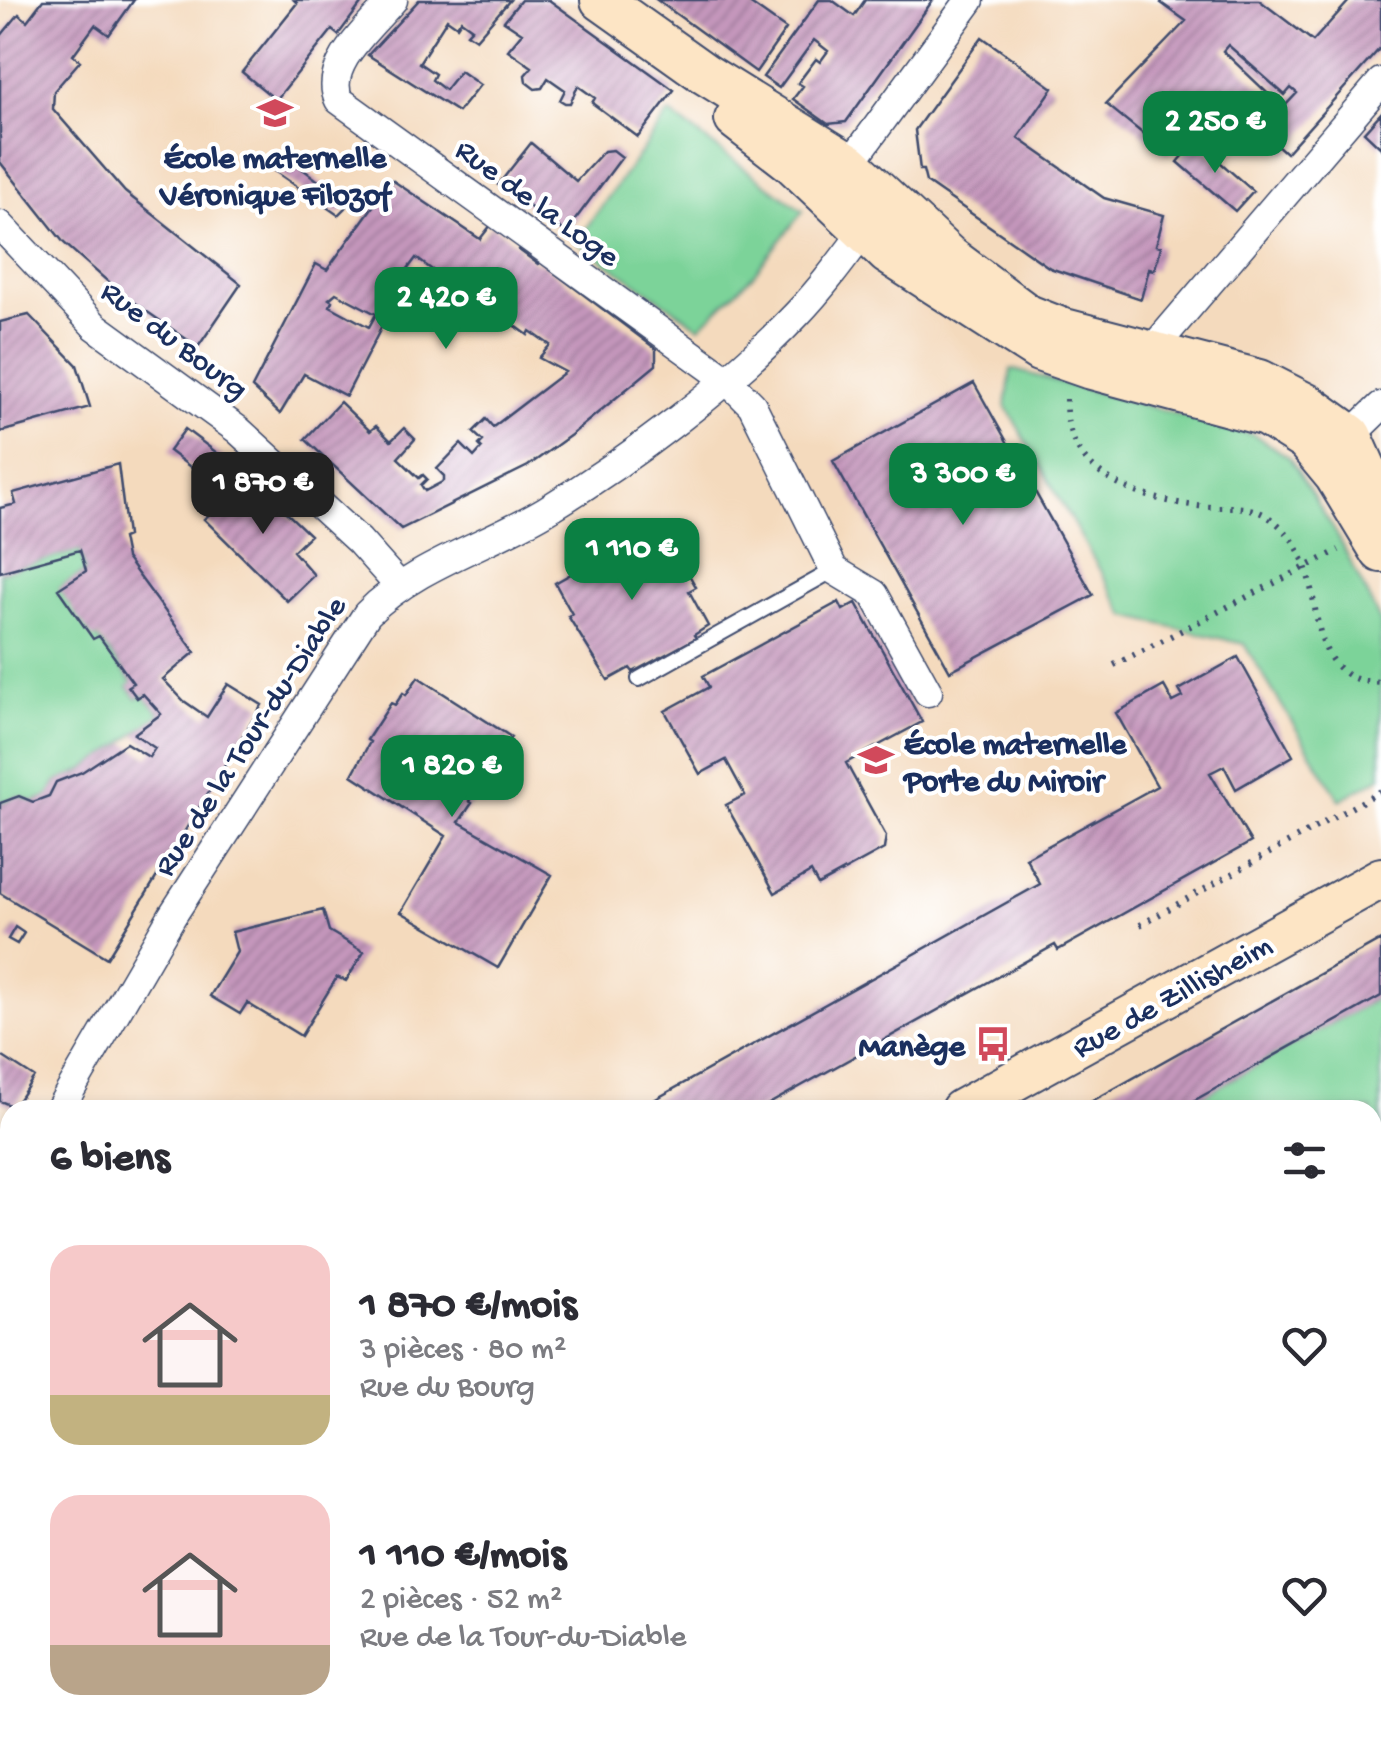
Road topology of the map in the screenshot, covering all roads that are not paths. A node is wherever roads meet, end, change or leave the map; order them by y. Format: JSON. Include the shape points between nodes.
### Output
{"nodes":[{"id":1,"x":393,"y":0,"type":"edge"},
{"id":2,"x":601,"y":0,"type":"edge"},
{"id":3,"x":970,"y":0,"type":"edge"},
{"id":4,"x":705,"y":74,"type":"junction"},
{"id":5,"x":1381,"y":82,"type":"edge"},
{"id":6,"x":792,"y":163,"type":"junction"},
{"id":7,"x":850,"y":164,"type":"junction"},
{"id":8,"x":889,"y":199,"type":"junction"},
{"id":9,"x":0,"y":224,"type":"edge"},
{"id":10,"x":864,"y":232,"type":"junction"},
{"id":11,"x":1039,"y":351,"type":"junction"},
{"id":12,"x":1154,"y":352,"type":"junction"},
{"id":13,"x":726,"y":379,"type":"junction"},
{"id":14,"x":1381,"y":406,"type":"edge"},
{"id":15,"x":1351,"y":435,"type":"junction"},
{"id":16,"x":1378,"y":529,"type":"edge"},
{"id":17,"x":834,"y":570,"type":"junction"},
{"id":18,"x":400,"y":586,"type":"junction"},
{"id":19,"x":640,"y":678,"type":"dead end"},
{"id":20,"x":928,"y":692,"type":"dead end"},
{"id":21,"x":1381,"y":878,"type":"edge"},
{"id":22,"x":66,"y":1100,"type":"edge"},
{"id":23,"x":979,"y":1100,"type":"edge"}],
"edges":[{"from":1,"to":13,"type":"street","name":"Rue de la Loge","via":[[337,66],[333,89],[339,100]]},
{"from":2,"to":4,"type":"main road"},
{"from":3,"to":7,"type":"street"},
{"from":4,"to":6,"type":"main road","via":[[736,120]]},
{"from":4,"to":7,"type":"main road"},
{"from":5,"to":12,"type":"street"},
{"from":6,"to":7,"type":"main road","via":[[823,177]]},
{"from":6,"to":10,"type":"main road"},
{"from":7,"to":8,"type":"main road"},
{"from":8,"to":10,"type":"street","name":"Rue de la Tour-du-Diable"},
{"from":8,"to":12,"type":"main road","via":[[950,257],[1028,316]]},
{"from":9,"to":18,"type":"street","name":"Rue du Bourg","via":[[96,326],[238,430]]},
{"from":10,"to":11,"type":"main road"},
{"from":10,"to":13,"type":"street","name":"Rue de la Tour-du-Diable","via":[[798,314]]},
{"from":11,"to":12,"type":"main road","via":[[1082,352],[1144,366]]},
{"from":11,"to":16,"type":"main road","via":[[1266,416],[1306,441]]},
{"from":12,"to":15,"type":"main road","via":[[1260,380]]},
{"from":13,"to":17,"type":"street","via":[[752,405]]},
{"from":13,"to":18,"type":"street","name":"Rue de la Tour-du-Diable","via":[[600,477]]},
{"from":14,"to":15,"type":"street"},
{"from":15,"to":16,"type":"main road"},
{"from":17,"to":19,"type":"lane"},
{"from":17,"to":20,"type":"street","via":[[874,594]]},
{"from":18,"to":22,"type":"street","name":"Rue de la Tour-du-Diable","via":[[350,636],[172,916]]},
{"from":21,"to":23,"type":"main road","name":"Rue de Zillisheim"}]}
